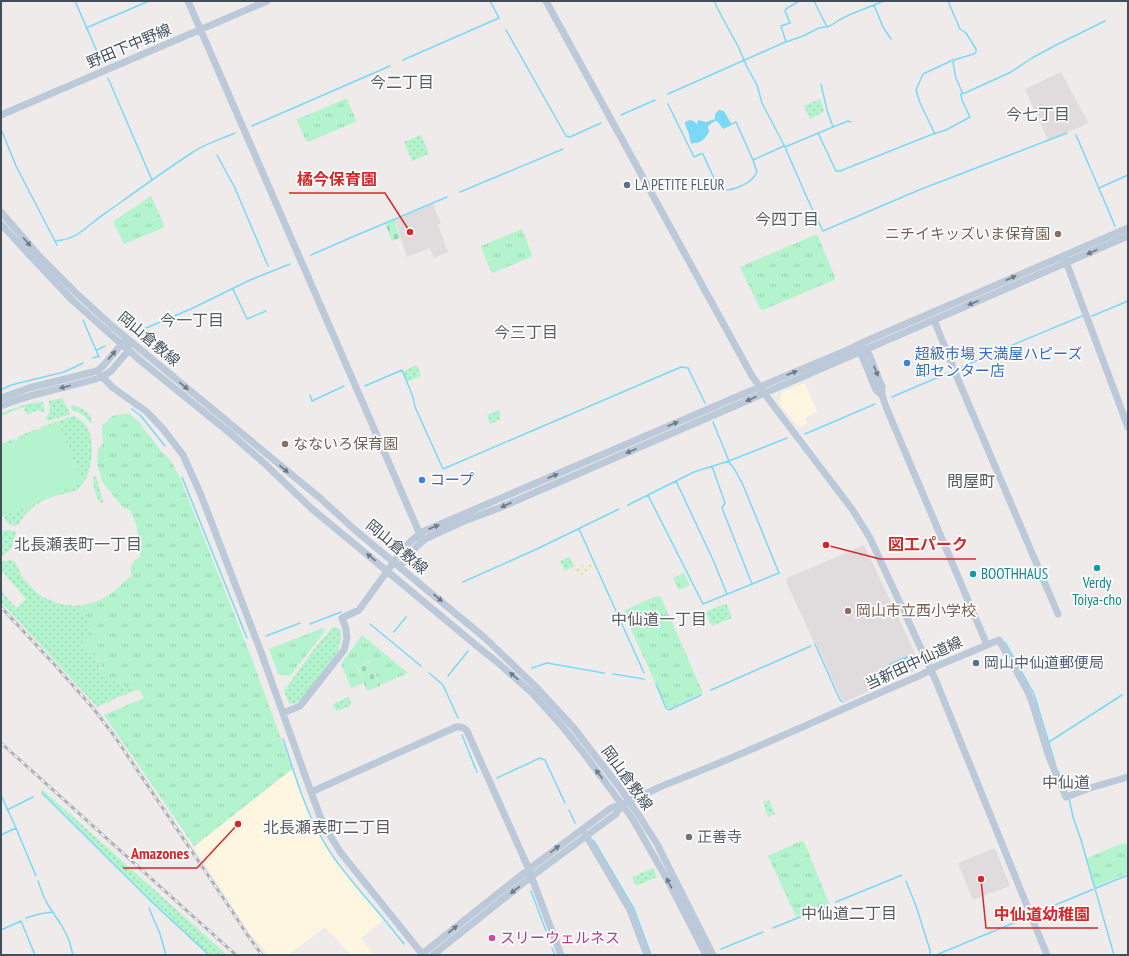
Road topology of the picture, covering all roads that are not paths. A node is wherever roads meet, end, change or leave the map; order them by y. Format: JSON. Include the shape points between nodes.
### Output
{"nodes":[{"id":1,"x":188,"y":1,"type":"edge"},
{"id":2,"x":267,"y":1,"type":"edge"},
{"id":3,"x":546,"y":1,"type":"edge"},
{"id":4,"x":200,"y":30,"type":"junction"},
{"id":5,"x":1,"y":115,"type":"edge"},
{"id":6,"x":1,"y":212,"type":"edge"},
{"id":7,"x":1,"y":224,"type":"edge"},
{"id":8,"x":1128,"y":228,"type":"edge"},
{"id":9,"x":1128,"y":236,"type":"edge"},
{"id":10,"x":1063,"y":256,"type":"junction"},
{"id":11,"x":1066,"y":263,"type":"junction"},
{"id":12,"x":934,"y":320,"type":"junction"},
{"id":13,"x":124,"y":341,"type":"junction"},
{"id":14,"x":862,"y":347,"type":"junction"},
{"id":15,"x":129,"y":350,"type":"junction"},
{"id":16,"x":97,"y":371,"type":"junction"},
{"id":17,"x":102,"y":377,"type":"junction"},
{"id":18,"x":762,"y":390,"type":"junction"},
{"id":19,"x":1,"y":398,"type":"edge"},
{"id":20,"x":1,"y":406,"type":"edge"},
{"id":21,"x":1128,"y":427,"type":"edge"},
{"id":22,"x":421,"y":538,"type":"junction"},
{"id":23,"x":397,"y":564,"type":"junction"},
{"id":24,"x":387,"y":571,"type":"junction"},
{"id":25,"x":1058,"y":614,"type":"dead end"},
{"id":26,"x":987,"y":645,"type":"junction"},
{"id":27,"x":930,"y":670,"type":"junction"},
{"id":28,"x":283,"y":713,"type":"junction"},
{"id":29,"x":1128,"y":777,"type":"edge"},
{"id":30,"x":311,"y":792,"type":"junction"},
{"id":31,"x":625,"y":802,"type":"junction"},
{"id":32,"x":586,"y":835,"type":"junction"},
{"id":33,"x":529,"y":869,"type":"junction"},
{"id":34,"x":532,"y":876,"type":"junction"},
{"id":35,"x":423,"y":954,"type":"edge"},
{"id":36,"x":433,"y":955,"type":"edge"},
{"id":37,"x":561,"y":955,"type":"edge"},
{"id":38,"x":647,"y":955,"type":"edge"},
{"id":39,"x":706,"y":955,"type":"edge"},
{"id":40,"x":713,"y":955,"type":"edge"},
{"id":41,"x":1047,"y":955,"type":"edge"}],
"edges":[{"from":1,"to":4,"type":"street"},
{"from":2,"to":4,"type":"street","name":"野田下中野線"},
{"from":3,"to":18,"type":"street"},
{"from":4,"to":5,"type":"street","name":"野田下中野線"},
{"from":4,"to":22,"type":"street"},
{"from":6,"to":13,"type":"street","name":"岡山倉敷線","one_way":true,"via":[[41,258],[112,326]]},
{"from":7,"to":13,"type":"street","name":"岡山倉敷線","via":[[72,300]]},
{"from":8,"to":10,"type":"street"},
{"from":9,"to":11,"type":"street","one_way":true},
{"from":10,"to":11,"type":"street"},
{"from":14,"to":10,"type":"street","one_way":true},
{"from":11,"to":12,"type":"street","one_way":true},
{"from":11,"to":21,"type":"street"},
{"from":12,"to":14,"type":"street"},
{"from":12,"to":25,"type":"street"},
{"from":13,"to":15,"type":"street"},
{"from":16,"to":13,"type":"street","one_way":true},
{"from":13,"to":23,"type":"street","name":"岡山倉敷線","one_way":true},
{"from":14,"to":18,"type":"street"},
{"from":14,"to":26,"type":"street","via":[[862,356],[876,390],[882,396]]},
{"from":15,"to":17,"type":"street","via":[[111,371]]},
{"from":24,"to":15,"type":"street","name":"岡山倉敷線","one_way":true,"via":[[311,508],[231,434]]},
{"from":16,"to":17,"type":"street"},
{"from":16,"to":19,"type":"street","via":[[29,388]]},
{"from":17,"to":20,"type":"street","one_way":true},
{"from":17,"to":28,"type":"street","via":[[147,412],[183,456],[203,501]]},
{"from":18,"to":22,"type":"street","via":[[499,508]]},
{"from":18,"to":27,"type":"street","via":[[870,538]]},
{"from":22,"to":23,"type":"street"},
{"from":23,"to":24,"type":"street"},
{"from":23,"to":31,"type":"street","name":"岡山倉敷線","one_way":true,"via":[[485,638],[531,682],[573,727]]},
{"from":24,"to":28,"type":"street","via":[[359,610],[342,618],[347,638],[344,650],[300,706]]},
{"from":31,"to":24,"type":"street","name":"岡山倉敷線","one_way":true,"via":[[531,692]]},
{"from":26,"to":27,"type":"street","name":"当新田中仙道線"},
{"from":26,"to":29,"type":"street","name":"当新田中仙道線","via":[[999,640],[1027,690],[1049,757],[1066,797]]},
{"from":27,"to":31,"type":"street","name":"当新田中仙道線","via":[[720,764]]},
{"from":27,"to":41,"type":"street"},
{"from":28,"to":30,"type":"street"},
{"from":30,"to":33,"type":"street","via":[[456,727],[463,727]]},
{"from":30,"to":35,"type":"street","via":[[321,819],[341,853]]},
{"from":31,"to":32,"type":"street","via":[[616,814]]},
{"from":33,"to":31,"type":"street","name":"当新田中仙道線","one_way":true,"via":[[611,808]]},
{"from":39,"to":31,"type":"street","name":"岡山倉敷線","one_way":true},
{"from":31,"to":40,"type":"street","name":"岡山倉敷線","via":[[657,844]]},
{"from":32,"to":34,"type":"street"},
{"from":32,"to":38,"type":"street","via":[[630,910]]},
{"from":33,"to":34,"type":"street"},
{"from":35,"to":33,"type":"street","name":"当新田中仙道線","one_way":true},
{"from":34,"to":36,"type":"street","one_way":true},
{"from":34,"to":37,"type":"street"}]}
